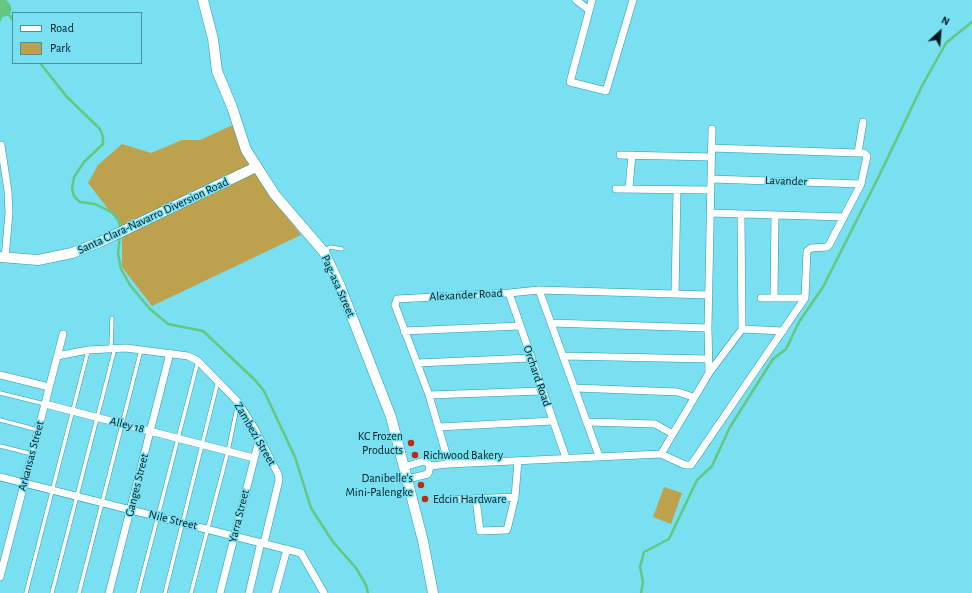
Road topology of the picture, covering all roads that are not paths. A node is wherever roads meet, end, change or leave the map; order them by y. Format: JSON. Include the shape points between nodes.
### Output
{"nodes":[{"id":1,"x":203,"y":0,"type":"edge"},
{"id":2,"x":576,"y":0,"type":"edge"},
{"id":3,"x":592,"y":0,"type":"edge"},
{"id":4,"x":633,"y":0,"type":"edge"},
{"id":5,"x":589,"y":10,"type":"junction"},
{"id":6,"x":863,"y":122,"type":"dead end"},
{"id":7,"x":712,"y":129,"type":"dead end"},
{"id":8,"x":1,"y":145,"type":"dead end"},
{"id":9,"x":711,"y":148,"type":"junction"},
{"id":10,"x":858,"y":153,"type":"junction"},
{"id":11,"x":620,"y":154,"type":"dead end"},
{"id":12,"x":632,"y":155,"type":"junction"},
{"id":13,"x":711,"y":157,"type":"junction"},
{"id":14,"x":256,"y":167,"type":"junction"},
{"id":15,"x":711,"y":179,"type":"junction"},
{"id":16,"x":861,"y":184,"type":"junction"},
{"id":17,"x":629,"y":188,"type":"junction"},
{"id":18,"x":616,"y":189,"type":"dead end"},
{"id":19,"x":677,"y":190,"type":"junction"},
{"id":20,"x":711,"y":190,"type":"junction"},
{"id":21,"x":710,"y":213,"type":"junction"},
{"id":22,"x":742,"y":214,"type":"junction"},
{"id":23,"x":775,"y":215,"type":"junction"},
{"id":24,"x":844,"y":217,"type":"junction"},
{"id":25,"x":342,"y":249,"type":"dead end"},
{"id":26,"x":324,"y":252,"type":"junction"},
{"id":27,"x":2,"y":258,"type":"edge"},
{"id":28,"x":540,"y":290,"type":"junction"},
{"id":29,"x":509,"y":293,"type":"junction"},
{"id":30,"x":675,"y":294,"type":"junction"},
{"id":31,"x":709,"y":295,"type":"junction"},
{"id":32,"x":761,"y":298,"type":"dead end"},
{"id":33,"x":774,"y":298,"type":"junction"},
{"id":34,"x":805,"y":298,"type":"junction"},
{"id":35,"x":112,"y":318,"type":"dead end"},
{"id":36,"x":552,"y":322,"type":"junction"},
{"id":37,"x":520,"y":326,"type":"junction"},
{"id":38,"x":708,"y":328,"type":"junction"},
{"id":39,"x":742,"y":329,"type":"junction"},
{"id":40,"x":404,"y":331,"type":"junction"},
{"id":41,"x":783,"y":331,"type":"junction"},
{"id":42,"x":63,"y":334,"type":"dead end"},
{"id":43,"x":113,"y":348,"type":"junction"},
{"id":44,"x":142,"y":349,"type":"junction"},
{"id":45,"x":88,"y":350,"type":"junction"},
{"id":46,"x":170,"y":353,"type":"junction"},
{"id":47,"x":57,"y":356,"type":"junction"},
{"id":48,"x":564,"y":356,"type":"junction"},
{"id":49,"x":531,"y":358,"type":"junction"},
{"id":50,"x":708,"y":359,"type":"junction"},
{"id":51,"x":198,"y":362,"type":"junction"},
{"id":52,"x":416,"y":363,"type":"junction"},
{"id":53,"x":709,"y":373,"type":"junction"},
{"id":54,"x":0,"y":375,"type":"edge"},
{"id":55,"x":218,"y":381,"type":"junction"},
{"id":56,"x":49,"y":387,"type":"junction"},
{"id":57,"x":575,"y":388,"type":"junction"},
{"id":58,"x":542,"y":391,"type":"junction"},
{"id":59,"x":0,"y":393,"type":"edge"},
{"id":60,"x":429,"y":395,"type":"junction"},
{"id":61,"x":693,"y":397,"type":"junction"},
{"id":62,"x":238,"y":402,"type":"junction"},
{"id":63,"x":45,"y":404,"type":"junction"},
{"id":64,"x":72,"y":411,"type":"junction"},
{"id":65,"x":97,"y":418,"type":"junction"},
{"id":66,"x":0,"y":420,"type":"edge"},
{"id":67,"x":553,"y":421,"type":"junction"},
{"id":68,"x":588,"y":422,"type":"junction"},
{"id":69,"x":122,"y":424,"type":"junction"},
{"id":70,"x":439,"y":427,"type":"junction"},
{"id":71,"x":38,"y":430,"type":"junction"},
{"id":72,"x":150,"y":431,"type":"junction"},
{"id":73,"x":672,"y":433,"type":"junction"},
{"id":74,"x":178,"y":438,"type":"junction"},
{"id":75,"x":259,"y":440,"type":"junction"},
{"id":76,"x":202,"y":445,"type":"junction"},
{"id":77,"x":0,"y":446,"type":"edge"},
{"id":78,"x":228,"y":451,"type":"junction"},
{"id":79,"x":32,"y":454,"type":"junction"},
{"id":80,"x":661,"y":454,"type":"junction"},
{"id":81,"x":599,"y":456,"type":"junction"},
{"id":82,"x":254,"y":458,"type":"junction"},
{"id":83,"x":566,"y":458,"type":"junction"},
{"id":84,"x":518,"y":461,"type":"junction"},
{"id":85,"x":449,"y":464,"type":"junction"},
{"id":86,"x":430,"y":466,"type":"junction"},
{"id":87,"x":404,"y":467,"type":"junction"},
{"id":88,"x":0,"y":477,"type":"edge"},
{"id":89,"x":408,"y":479,"type":"junction"},
{"id":90,"x":24,"y":483,"type":"junction"},
{"id":91,"x":52,"y":490,"type":"junction"},
{"id":92,"x":77,"y":496,"type":"junction"},
{"id":93,"x":515,"y":498,"type":"junction"},
{"id":94,"x":476,"y":499,"type":"junction"},
{"id":95,"x":447,"y":500,"type":"dead end"},
{"id":96,"x":103,"y":503,"type":"junction"},
{"id":97,"x":131,"y":510,"type":"junction"},
{"id":98,"x":158,"y":516,"type":"junction"},
{"id":99,"x":182,"y":522,"type":"junction"},
{"id":100,"x":208,"y":529,"type":"junction"},
{"id":101,"x":234,"y":536,"type":"junction"},
{"id":102,"x":263,"y":543,"type":"junction"},
{"id":103,"x":287,"y":549,"type":"junction"},
{"id":104,"x":0,"y":577,"type":"edge"},
{"id":105,"x":26,"y":593,"type":"edge"},
{"id":106,"x":52,"y":593,"type":"edge"},
{"id":107,"x":79,"y":593,"type":"edge"},
{"id":108,"x":109,"y":593,"type":"edge"},
{"id":109,"x":138,"y":593,"type":"edge"},
{"id":110,"x":165,"y":593,"type":"edge"},
{"id":111,"x":191,"y":593,"type":"edge"},
{"id":112,"x":220,"y":593,"type":"edge"},
{"id":113,"x":249,"y":593,"type":"edge"},
{"id":114,"x":275,"y":593,"type":"edge"},
{"id":115,"x":324,"y":593,"type":"edge"},
{"id":116,"x":432,"y":593,"type":"edge"}],
"edges":[{"from":1,"to":14,"type":"street","name":"Pag-asa Street","via":[[213,40],[217,71],[246,150]]},
{"from":2,"to":5,"type":"street"},
{"from":3,"to":5,"type":"street"},
{"from":4,"to":5,"type":"street","via":[[606,91],[570,82]]},
{"from":6,"to":10,"type":"street"},
{"from":7,"to":9,"type":"street"},
{"from":8,"to":27,"type":"street","via":[[9,213]]},
{"from":9,"to":10,"type":"street"},
{"from":9,"to":13,"type":"street"},
{"from":10,"to":16,"type":"street","via":[[867,156]]},
{"from":11,"to":12,"type":"street"},
{"from":12,"to":13,"type":"street"},
{"from":12,"to":17,"type":"street"},
{"from":13,"to":15,"type":"street"},
{"from":14,"to":26,"type":"street","name":"Pag-asa Street","via":[[275,195]]},
{"from":14,"to":27,"type":"street","name":"Santa Clara-Navarro Diversion Road","via":[[72,253],[46,259]]},
{"from":15,"to":16,"type":"street","name":"Lavander"},
{"from":15,"to":20,"type":"street"},
{"from":16,"to":24,"type":"street"},
{"from":17,"to":18,"type":"street"},
{"from":17,"to":19,"type":"street"},
{"from":19,"to":20,"type":"street"},
{"from":19,"to":30,"type":"street"},
{"from":20,"to":21,"type":"street"},
{"from":21,"to":22,"type":"street"},
{"from":21,"to":31,"type":"street"},
{"from":22,"to":23,"type":"street"},
{"from":22,"to":39,"type":"street"},
{"from":23,"to":24,"type":"street"},
{"from":23,"to":33,"type":"street"},
{"from":24,"to":34,"type":"street","via":[[830,245],[809,249]]},
{"from":25,"to":26,"type":"lane","via":[[330,247]]},
{"from":26,"to":87,"type":"street","name":"Pag-asa Street","via":[[340,286],[391,417]]},
{"from":28,"to":29,"type":"street","name":"Alexander Road"},
{"from":28,"to":30,"type":"street","name":"Alexander Road"},
{"from":28,"to":36,"type":"street"},
{"from":29,"to":37,"type":"street","name":"Orchard Road"},
{"from":29,"to":40,"type":"street","name":"Alexander Road","via":[[398,298],[395,305]]},
{"from":30,"to":31,"type":"street","name":"Alexander Road"},
{"from":31,"to":38,"type":"street"},
{"from":32,"to":33,"type":"street"},
{"from":33,"to":34,"type":"street"},
{"from":34,"to":41,"type":"street"},
{"from":35,"to":43,"type":"lane"},
{"from":36,"to":38,"type":"street"},
{"from":36,"to":48,"type":"street"},
{"from":37,"to":40,"type":"street"},
{"from":37,"to":49,"type":"street","name":"Orchard Road"},
{"from":38,"to":50,"type":"street"},
{"from":39,"to":41,"type":"street"},
{"from":39,"to":53,"type":"street"},
{"from":40,"to":52,"type":"street","name":"Alexander Road"},
{"from":41,"to":80,"type":"street","via":[[691,465],[685,465]]},
{"from":42,"to":47,"type":"street","name":"Arkansas Street"},
{"from":43,"to":44,"type":"street","name":"Zambezi Street"},
{"from":43,"to":45,"type":"street","name":"Zambezi Street"},
{"from":43,"to":65,"type":"lane"},
{"from":44,"to":46,"type":"street","name":"Zambezi Street"},
{"from":44,"to":69,"type":"lane"},
{"from":45,"to":47,"type":"street","name":"Zambezi Street"},
{"from":45,"to":64,"type":"lane"},
{"from":46,"to":51,"type":"street","name":"Zambezi Street","via":[[188,356]]},
{"from":46,"to":72,"type":"street","name":"Ganges Street"},
{"from":47,"to":56,"type":"street","name":"Arkansas Street"},
{"from":48,"to":50,"type":"street"},
{"from":48,"to":57,"type":"street"},
{"from":49,"to":52,"type":"street"},
{"from":49,"to":58,"type":"street","name":"Orchard Road"},
{"from":50,"to":53,"type":"street"},
{"from":51,"to":55,"type":"street","name":"Zambezi Street"},
{"from":51,"to":74,"type":"lane"},
{"from":52,"to":60,"type":"street","name":"Alexander Road"},
{"from":53,"to":61,"type":"street"},
{"from":54,"to":56,"type":"street"},
{"from":55,"to":62,"type":"street","name":"Zambezi Street"},
{"from":55,"to":76,"type":"lane"},
{"from":56,"to":63,"type":"street","name":"Arkansas Street"},
{"from":57,"to":61,"type":"street","via":[[678,392]]},
{"from":57,"to":68,"type":"street"},
{"from":58,"to":60,"type":"street"},
{"from":58,"to":67,"type":"street","name":"Orchard Road"},
{"from":59,"to":63,"type":"lane","name":"Alley 18"},
{"from":60,"to":70,"type":"street","name":"Alexander Road"},
{"from":61,"to":73,"type":"street"},
{"from":62,"to":75,"type":"street","name":"Zambezi Street"},
{"from":62,"to":78,"type":"lane"},
{"from":63,"to":64,"type":"street","name":"Alley 18"},
{"from":63,"to":71,"type":"street","name":"Arkansas Street"},
{"from":64,"to":65,"type":"street","name":"Alley 18"},
{"from":64,"to":91,"type":"lane"},
{"from":65,"to":69,"type":"street","name":"Alley 18"},
{"from":65,"to":92,"type":"lane"},
{"from":66,"to":71,"type":"lane"},
{"from":67,"to":70,"type":"street"},
{"from":67,"to":83,"type":"street","name":"Orchard Road"},
{"from":68,"to":73,"type":"street","via":[[655,424]]},
{"from":68,"to":81,"type":"street"},
{"from":69,"to":72,"type":"street","name":"Alley 18"},
{"from":69,"to":96,"type":"lane"},
{"from":70,"to":85,"type":"street","name":"Alexander Road"},
{"from":71,"to":79,"type":"street","name":"Arkansas Street"},
{"from":72,"to":74,"type":"street","name":"Alley 18"},
{"from":72,"to":97,"type":"street","name":"Ganges Street"},
{"from":73,"to":80,"type":"street"},
{"from":74,"to":76,"type":"street","name":"Alley 18"},
{"from":74,"to":98,"type":"lane"},
{"from":75,"to":82,"type":"street","name":"Yarra Street"},
{"from":75,"to":102,"type":"street","name":"Zambezi Street","via":[[279,480]]},
{"from":76,"to":78,"type":"street","name":"Alley 18"},
{"from":76,"to":99,"type":"lane"},
{"from":77,"to":79,"type":"lane"},
{"from":78,"to":82,"type":"street","name":"Alley 18"},
{"from":78,"to":100,"type":"lane"},
{"from":79,"to":90,"type":"street","name":"Arkansas Street"},
{"from":80,"to":81,"type":"street"},
{"from":81,"to":83,"type":"street"},
{"from":82,"to":101,"type":"street","name":"Yarra Street"},
{"from":83,"to":84,"type":"street"},
{"from":84,"to":85,"type":"street"},
{"from":84,"to":93,"type":"street"},
{"from":85,"to":86,"type":"street"},
{"from":86,"to":87,"type":"street","via":[[424,461]]},
{"from":86,"to":89,"type":"street","via":[[428,474]]},
{"from":87,"to":89,"type":"street","name":"Pag-asa Street"},
{"from":88,"to":90,"type":"street","name":"Nile Street"},
{"from":89,"to":116,"type":"street","name":"Pag-asa Street"},
{"from":90,"to":91,"type":"street","name":"Nile Street"},
{"from":90,"to":104,"type":"street","name":"Arkansas Street"},
{"from":91,"to":92,"type":"street","name":"Nile Street"},
{"from":91,"to":105,"type":"lane"},
{"from":92,"to":96,"type":"street","name":"Nile Street"},
{"from":92,"to":106,"type":"lane"},
{"from":93,"to":94,"type":"street"},
{"from":93,"to":94,"type":"street","via":[[507,530],[483,531],[479,528]]},
{"from":94,"to":95,"type":"street"},
{"from":96,"to":97,"type":"street","name":"Nile Street"},
{"from":96,"to":107,"type":"lane"},
{"from":97,"to":98,"type":"street","name":"Nile Street"},
{"from":97,"to":108,"type":"street","name":"Ganges Street"},
{"from":98,"to":99,"type":"street","name":"Nile Street"},
{"from":98,"to":109,"type":"lane"},
{"from":99,"to":100,"type":"street","name":"Nile Street"},
{"from":99,"to":110,"type":"lane"},
{"from":100,"to":101,"type":"street","name":"Nile Street"},
{"from":100,"to":111,"type":"lane"},
{"from":101,"to":102,"type":"street","name":"Nile Street"},
{"from":101,"to":112,"type":"street","name":"Yarra Street"},
{"from":102,"to":103,"type":"street","name":"Nile Street"},
{"from":102,"to":113,"type":"street","name":"Zambezi Street"},
{"from":103,"to":114,"type":"street"},
{"from":103,"to":115,"type":"street","name":"Nile Street","via":[[301,553]]}]}
